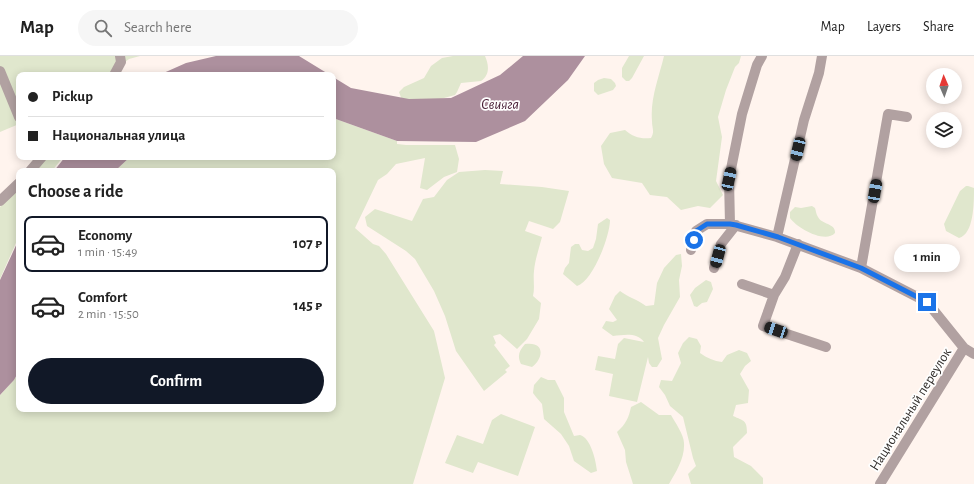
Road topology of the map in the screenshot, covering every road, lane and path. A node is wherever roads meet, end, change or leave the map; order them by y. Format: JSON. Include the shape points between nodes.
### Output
{"nodes":[{"id":1,"x":120,"y":56,"type":"edge"},
{"id":2,"x":762,"y":56,"type":"edge"},
{"id":3,"x":822,"y":56,"type":"edge"},
{"id":4,"x":0,"y":71,"type":"edge"},
{"id":5,"x":116,"y":72,"type":"edge"},
{"id":6,"x":16,"y":110,"type":"edge"},
{"id":7,"x":907,"y":117,"type":"dead end"},
{"id":8,"x":39,"y":160,"type":"edge"},
{"id":9,"x":33,"y":168,"type":"edge"},
{"id":10,"x":16,"y":186,"type":"edge"},
{"id":11,"x":0,"y":201,"type":"edge"},
{"id":12,"x":733,"y":224,"type":"junction"},
{"id":13,"x":778,"y":237,"type":"junction"},
{"id":14,"x":798,"y":244,"type":"junction"},
{"id":15,"x":691,"y":250,"type":"dead end"},
{"id":16,"x":714,"y":268,"type":"dead end"},
{"id":17,"x":861,"y":268,"type":"junction"},
{"id":18,"x":742,"y":284,"type":"dead end"},
{"id":19,"x":774,"y":295,"type":"junction"},
{"id":20,"x":826,"y":348,"type":"dead end"},
{"id":21,"x":964,"y":348,"type":"junction"},
{"id":22,"x":974,"y":354,"type":"edge"},
{"id":23,"x":880,"y":484,"type":"edge"}],
"edges":[{"from":1,"to":5,"type":"street","via":[[121,62]]},
{"from":2,"to":12,"type":"street","via":[[742,114],[729,179]]},
{"from":3,"to":13,"type":"street","via":[[804,120]]},
{"from":4,"to":6,"type":"street"},
{"from":7,"to":17,"type":"street","via":[[888,114]]},
{"from":8,"to":9,"type":"street"},
{"from":10,"to":11,"type":"street"},
{"from":12,"to":13,"type":"street"},
{"from":12,"to":15,"type":"street","via":[[707,224],[696,231]]},
{"from":12,"to":16,"type":"street","via":[[721,244]]},
{"from":13,"to":14,"type":"street"},
{"from":14,"to":17,"type":"street"},
{"from":14,"to":19,"type":"street","via":[[785,277]]},
{"from":17,"to":21,"type":"street","via":[[927,302]]},
{"from":18,"to":19,"type":"street"},
{"from":19,"to":20,"type":"street","via":[[763,326]]},
{"from":21,"to":22,"type":"street"},
{"from":21,"to":23,"type":"street","name":"Национальный переулок"}]}
